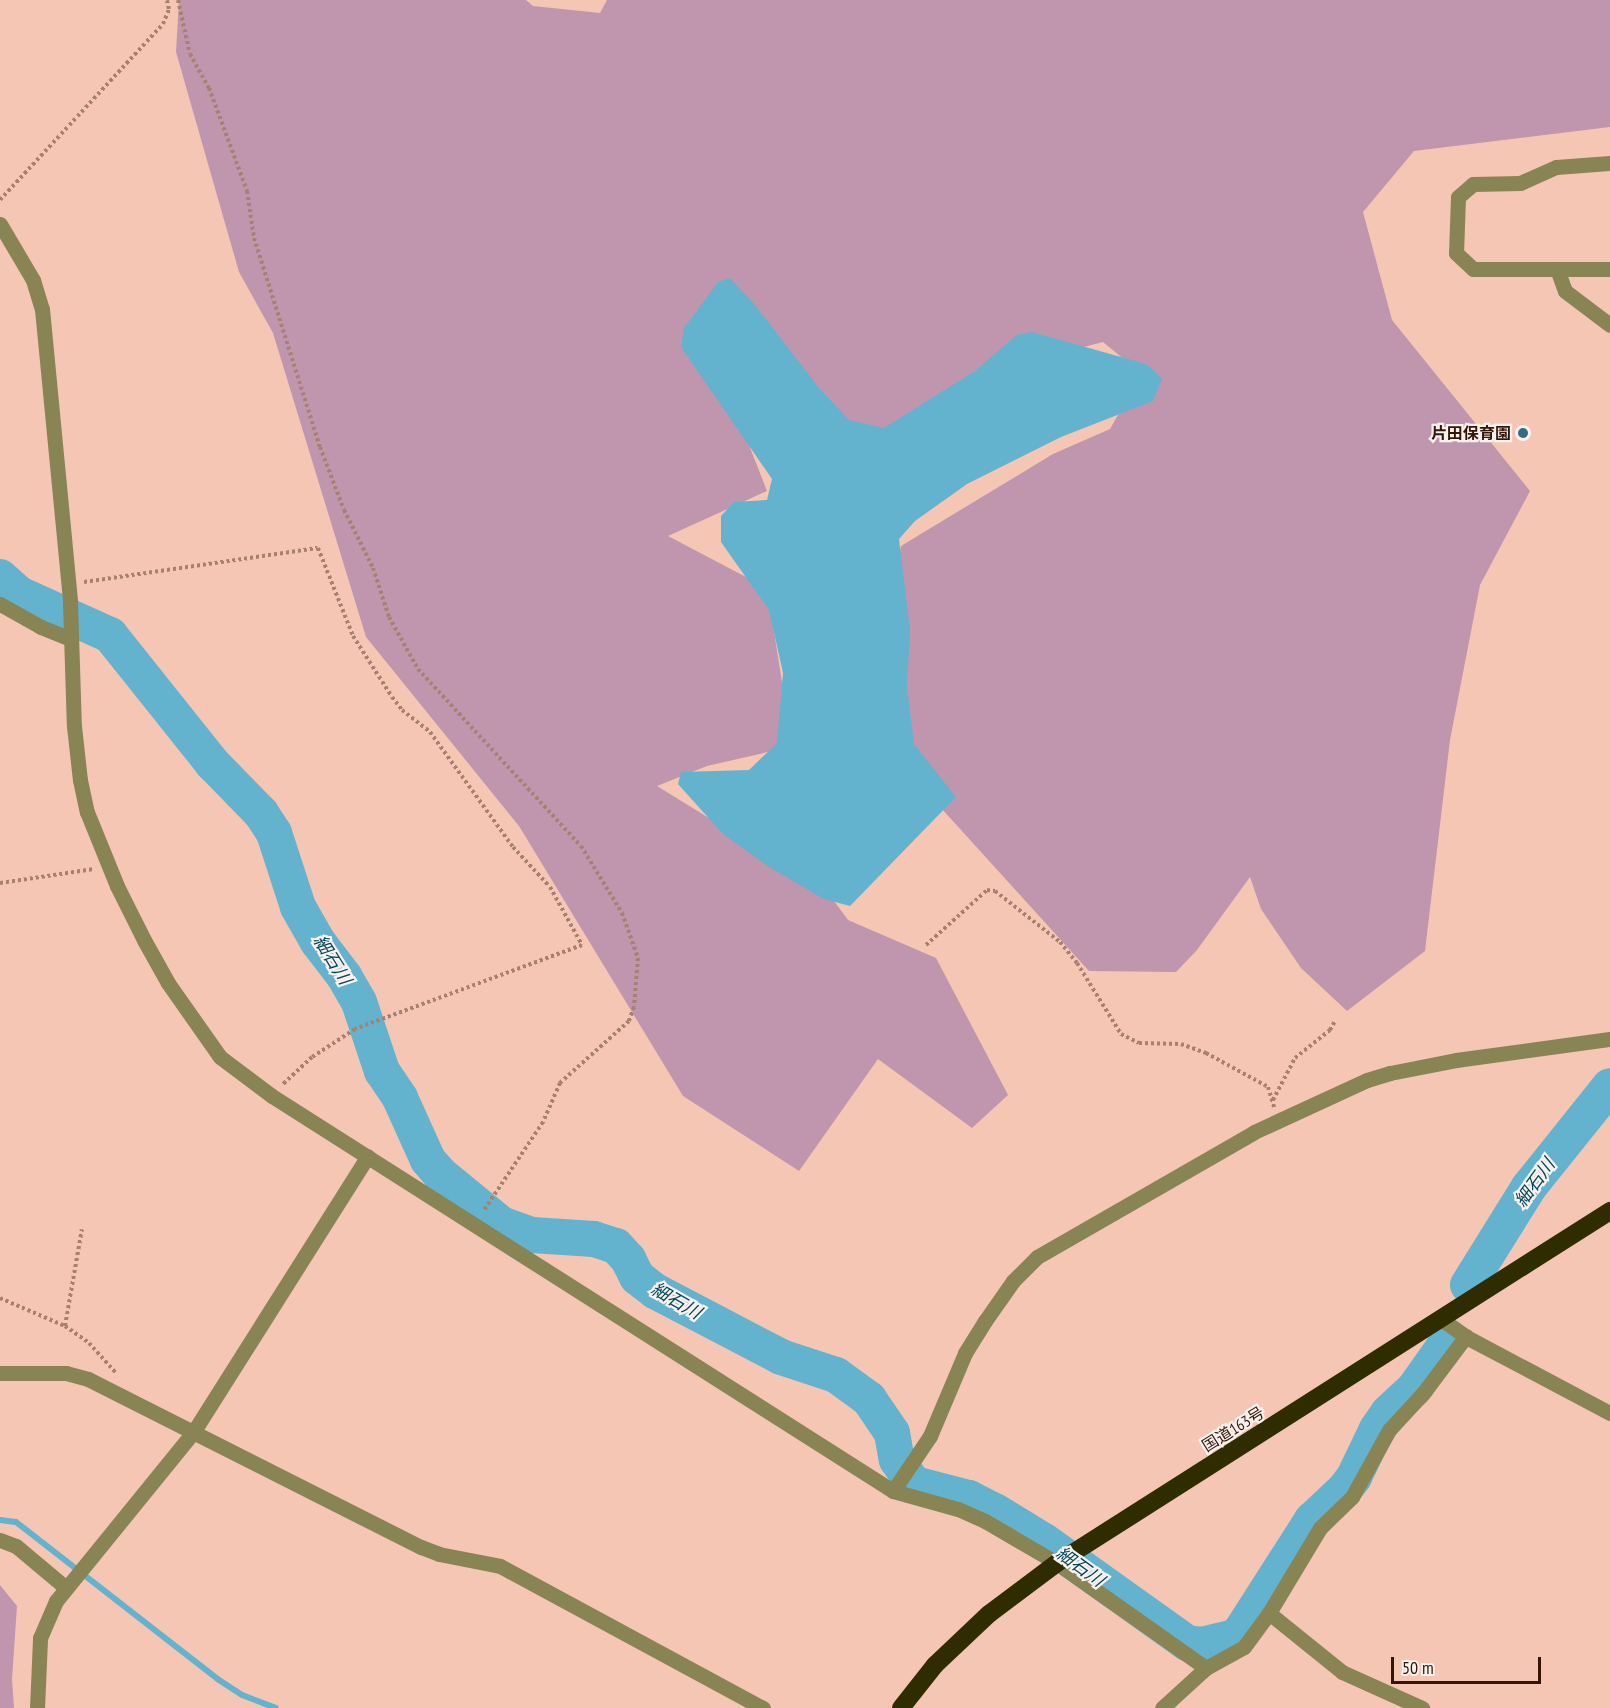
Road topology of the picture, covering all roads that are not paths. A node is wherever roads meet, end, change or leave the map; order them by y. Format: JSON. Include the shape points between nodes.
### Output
{"nodes":[{"id":1,"x":1610,"y":163,"type":"edge"},
{"id":2,"x":0,"y":224,"type":"edge"},
{"id":3,"x":1557,"y":269,"type":"junction"},
{"id":4,"x":1610,"y":269,"type":"edge"},
{"id":5,"x":1610,"y":325,"type":"edge"},
{"id":6,"x":0,"y":604,"type":"edge"},
{"id":7,"x":71,"y":634,"type":"junction"},
{"id":8,"x":1610,"y":1039,"type":"edge"},
{"id":9,"x":368,"y":1156,"type":"junction"},
{"id":10,"x":1610,"y":1211,"type":"edge"},
{"id":11,"x":1441,"y":1319,"type":"junction"},
{"id":12,"x":1466,"y":1336,"type":"junction"},
{"id":13,"x":0,"y":1373,"type":"edge"},
{"id":14,"x":1610,"y":1413,"type":"edge"},
{"id":15,"x":194,"y":1431,"type":"junction"},
{"id":16,"x":895,"y":1488,"type":"junction"},
{"id":17,"x":0,"y":1540,"type":"edge"},
{"id":18,"x":1057,"y":1563,"type":"junction"},
{"id":19,"x":69,"y":1585,"type":"junction"},
{"id":20,"x":1269,"y":1613,"type":"junction"},
{"id":21,"x":1206,"y":1668,"type":"junction"},
{"id":22,"x":37,"y":1708,"type":"edge"},
{"id":23,"x":763,"y":1708,"type":"edge"},
{"id":24,"x":901,"y":1708,"type":"edge"},
{"id":25,"x":1162,"y":1708,"type":"edge"},
{"id":26,"x":1422,"y":1708,"type":"edge"}],
"edges":[{"from":1,"to":3,"type":"street","via":[[1556,167],[1520,183],[1473,184],[1458,197],[1456,253],[1473,268]]},
{"from":2,"to":7,"type":"street","via":[[33,280],[42,309]]},
{"from":3,"to":4,"type":"street"},
{"from":3,"to":5,"type":"street","via":[[1565,291]]},
{"from":6,"to":7,"type":"street","via":[[41,627]]},
{"from":7,"to":9,"type":"street","via":[[74,726],[87,812],[144,940],[168,983],[220,1057],[272,1096]]},
{"from":8,"to":16,"type":"street","via":[[1534,1047],[1367,1080],[1254,1132],[1058,1245],[1025,1267],[985,1321],[965,1353],[930,1436]]},
{"from":9,"to":15,"type":"street"},
{"from":9,"to":16,"type":"street"},
{"from":10,"to":11,"type":"highway","name":"国道163号"},
{"from":11,"to":12,"type":"street"},
{"from":11,"to":18,"type":"highway","name":"国道163号"},
{"from":12,"to":14,"type":"street"},
{"from":12,"to":20,"type":"street","via":[[1389,1430],[1352,1497],[1320,1528]]},
{"from":13,"to":15,"type":"street","via":[[78,1374]]},
{"from":15,"to":19,"type":"street"},
{"from":15,"to":23,"type":"street","via":[[421,1547],[500,1566]]},
{"from":16,"to":18,"type":"street","via":[[985,1521]]},
{"from":17,"to":19,"type":"street","via":[[16,1546]]},
{"from":18,"to":21,"type":"street"},
{"from":18,"to":24,"type":"highway","name":"国道163号","via":[[989,1614],[935,1665]]},
{"from":19,"to":22,"type":"street","via":[[49,1613],[40,1638]]},
{"from":20,"to":21,"type":"street","via":[[1244,1647]]},
{"from":20,"to":26,"type":"street","via":[[1342,1672]]},
{"from":21,"to":25,"type":"street"}]}
